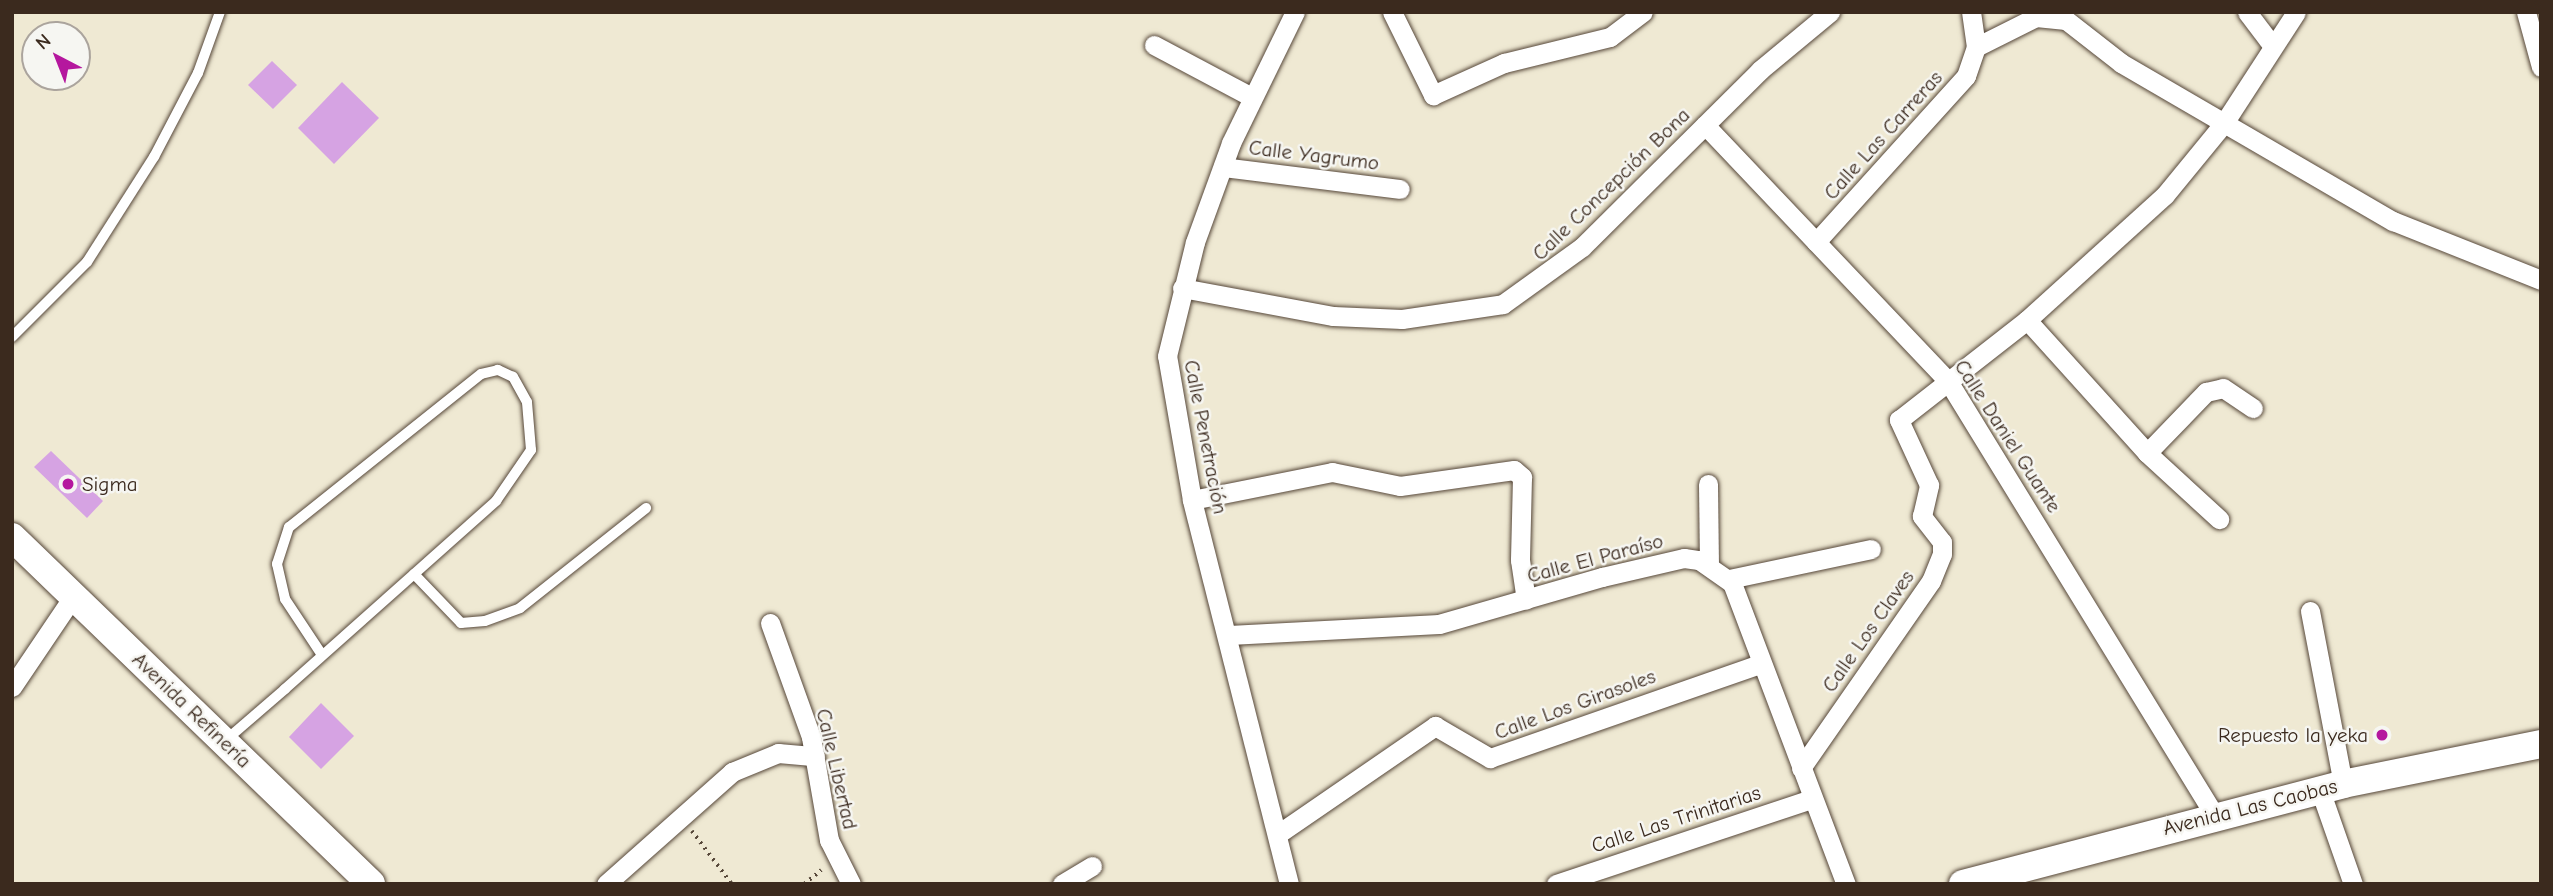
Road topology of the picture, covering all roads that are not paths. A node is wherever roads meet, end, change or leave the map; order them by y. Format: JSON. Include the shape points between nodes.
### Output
{"nodes":[{"id":1,"x":220,"y":12,"type":"edge"},
{"id":2,"x":1295,"y":12,"type":"edge"},
{"id":3,"x":1392,"y":12,"type":"edge"},
{"id":4,"x":1643,"y":12,"type":"edge"},
{"id":5,"x":1830,"y":12,"type":"edge"},
{"id":6,"x":1971,"y":12,"type":"edge"},
{"id":7,"x":2247,"y":12,"type":"edge"},
{"id":8,"x":2296,"y":12,"type":"edge"},
{"id":9,"x":2526,"y":12,"type":"edge"},
{"id":10,"x":1154,"y":45,"type":"dead end"},
{"id":11,"x":2272,"y":45,"type":"junction"},
{"id":12,"x":2538,"y":46,"type":"edge"},
{"id":13,"x":1976,"y":47,"type":"junction"},
{"id":14,"x":2541,"y":67,"type":"edge"},
{"id":15,"x":1252,"y":97,"type":"junction"},
{"id":16,"x":2224,"y":123,"type":"junction"},
{"id":17,"x":1705,"y":125,"type":"junction"},
{"id":18,"x":1223,"y":167,"type":"junction"},
{"id":19,"x":1400,"y":189,"type":"dead end"},
{"id":20,"x":1816,"y":242,"type":"junction"},
{"id":21,"x":2541,"y":280,"type":"edge"},
{"id":22,"x":1182,"y":288,"type":"junction"},
{"id":23,"x":2028,"y":320,"type":"junction"},
{"id":24,"x":12,"y":337,"type":"edge"},
{"id":25,"x":1948,"y":381,"type":"junction"},
{"id":26,"x":2253,"y":408,"type":"dead end"},
{"id":27,"x":2147,"y":453,"type":"junction"},
{"id":28,"x":1708,"y":484,"type":"dead end"},
{"id":29,"x":1192,"y":500,"type":"junction"},
{"id":30,"x":646,"y":508,"type":"dead end"},
{"id":31,"x":2219,"y":519,"type":"dead end"},
{"id":32,"x":12,"y":537,"type":"edge"},
{"id":33,"x":1871,"y":549,"type":"dead end"},
{"id":34,"x":1709,"y":566,"type":"junction"},
{"id":35,"x":414,"y":574,"type":"junction"},
{"id":36,"x":1729,"y":579,"type":"junction"},
{"id":37,"x":74,"y":595,"type":"junction"},
{"id":38,"x":1526,"y":600,"type":"junction"},
{"id":39,"x":2310,"y":611,"type":"dead end"},
{"id":40,"x":770,"y":623,"type":"dead end"},
{"id":41,"x":1229,"y":635,"type":"junction"},
{"id":42,"x":322,"y":655,"type":"junction"},
{"id":43,"x":1760,"y":664,"type":"junction"},
{"id":44,"x":12,"y":687,"type":"edge"},
{"id":45,"x":224,"y":741,"type":"junction"},
{"id":46,"x":2541,"y":744,"type":"edge"},
{"id":47,"x":815,"y":757,"type":"junction"},
{"id":48,"x":1801,"y":768,"type":"junction"},
{"id":49,"x":2331,"y":787,"type":"junction"},
{"id":50,"x":1811,"y":799,"type":"junction"},
{"id":51,"x":2215,"y":816,"type":"junction"},
{"id":52,"x":1278,"y":834,"type":"junction"},
{"id":53,"x":1092,"y":866,"type":"dead end"},
{"id":54,"x":2002,"y":877,"type":"edge"},
{"id":55,"x":370,"y":884,"type":"edge"},
{"id":56,"x":606,"y":884,"type":"edge"},
{"id":57,"x":850,"y":884,"type":"edge"},
{"id":58,"x":1062,"y":884,"type":"edge"},
{"id":59,"x":1289,"y":884,"type":"edge"},
{"id":60,"x":1556,"y":884,"type":"edge"},
{"id":61,"x":1846,"y":884,"type":"edge"},
{"id":62,"x":1963,"y":884,"type":"edge"},
{"id":63,"x":2353,"y":884,"type":"edge"}],
"edges":[{"from":1,"to":24,"type":"lane","via":[[198,73],[154,157],[87,262]]},
{"from":2,"to":15,"type":"street","name":"Calle Penetración"},
{"from":3,"to":4,"type":"street","via":[[1433,95],[1504,63],[1610,37]]},
{"from":5,"to":17,"type":"street","name":"Calle Concepción Bona"},
{"from":6,"to":13,"type":"street","name":"Calle Las Carreras"},
{"from":7,"to":11,"type":"street"},
{"from":8,"to":11,"type":"street"},
{"from":9,"to":12,"type":"street"},
{"from":10,"to":15,"type":"street"},
{"from":11,"to":16,"type":"street"},
{"from":12,"to":14,"type":"street"},
{"from":13,"to":16,"type":"street","via":[[2036,17],[2066,20],[2121,63]]},
{"from":13,"to":20,"type":"street","name":"Calle Las Carreras","via":[[1966,76]]},
{"from":15,"to":18,"type":"street","name":"Calle Penetración"},
{"from":16,"to":21,"type":"street","via":[[2393,221]]},
{"from":16,"to":23,"type":"street","via":[[2165,195]]},
{"from":17,"to":20,"type":"street","name":"Calle Daniel Guante"},
{"from":17,"to":22,"type":"street","name":"Calle Concepción Bona","via":[[1582,247],[1503,304],[1402,319],[1334,316]]},
{"from":18,"to":19,"type":"street","name":"Calle Yagrumo"},
{"from":18,"to":22,"type":"street","name":"Calle Penetración"},
{"from":20,"to":25,"type":"street","name":"Calle Daniel Guante"},
{"from":22,"to":29,"type":"street","name":"Calle Penetración","via":[[1167,362]]},
{"from":23,"to":25,"type":"street"},
{"from":23,"to":27,"type":"street"},
{"from":25,"to":48,"type":"street","name":"Calle Los Claves","via":[[1903,415],[1899,426],[1929,485],[1922,516],[1942,542],[1937,567]]},
{"from":25,"to":51,"type":"street","name":"Calle Daniel Guante"},
{"from":26,"to":27,"type":"street","via":[[2223,388],[2206,392]]},
{"from":27,"to":31,"type":"street"},
{"from":28,"to":34,"type":"street"},
{"from":29,"to":38,"type":"street","via":[[1332,472],[1400,486],[1514,470],[1522,477],[1520,560]]},
{"from":29,"to":41,"type":"street","name":"Calle Penetración"},
{"from":30,"to":35,"type":"lane","via":[[520,608],[485,621],[461,623]]},
{"from":32,"to":37,"type":"street","name":"Avenida Refinería"},
{"from":33,"to":36,"type":"street"},
{"from":34,"to":36,"type":"street","name":"Calle El Paraíso"},
{"from":34,"to":38,"type":"street","name":"Calle El Paraíso","via":[[1684,558]]},
{"from":35,"to":42,"type":"lane"},
{"from":35,"to":42,"type":"lane","via":[[496,501],[531,450],[527,402],[513,377],[498,370],[481,374],[289,527],[277,564],[285,599]]},
{"from":36,"to":43,"type":"street"},
{"from":37,"to":44,"type":"street"},
{"from":37,"to":45,"type":"street","name":"Avenida Refinería"},
{"from":38,"to":41,"type":"street","name":"Calle El Paraíso","via":[[1439,624]]},
{"from":39,"to":49,"type":"street"},
{"from":40,"to":47,"type":"street","name":"Calle Libertad"},
{"from":41,"to":52,"type":"street","name":"Calle Penetración"},
{"from":42,"to":45,"type":"lane"},
{"from":43,"to":48,"type":"street"},
{"from":43,"to":52,"type":"street","name":"Calle Los Girasoles","via":[[1500,756],[1473,754],[1434,726]]},
{"from":45,"to":55,"type":"street","name":"Avenida Refinería"},
{"from":46,"to":49,"type":"street","name":"Avenida Las Caobas"},
{"from":47,"to":56,"type":"street","via":[[778,753],[732,772]]},
{"from":47,"to":57,"type":"street","name":"Calle Libertad","via":[[830,840]]},
{"from":48,"to":50,"type":"street"},
{"from":49,"to":51,"type":"street","name":"Avenida Las Caobas"},
{"from":49,"to":63,"type":"street"},
{"from":50,"to":60,"type":"street","name":"Calle Las Trinitarias"},
{"from":50,"to":61,"type":"street"},
{"from":51,"to":54,"type":"street","name":"Avenida Las Caobas"},
{"from":52,"to":59,"type":"street","name":"Calle Penetración"},
{"from":53,"to":58,"type":"street"},
{"from":54,"to":62,"type":"street","name":"Avenida Las Caobas"}]}
